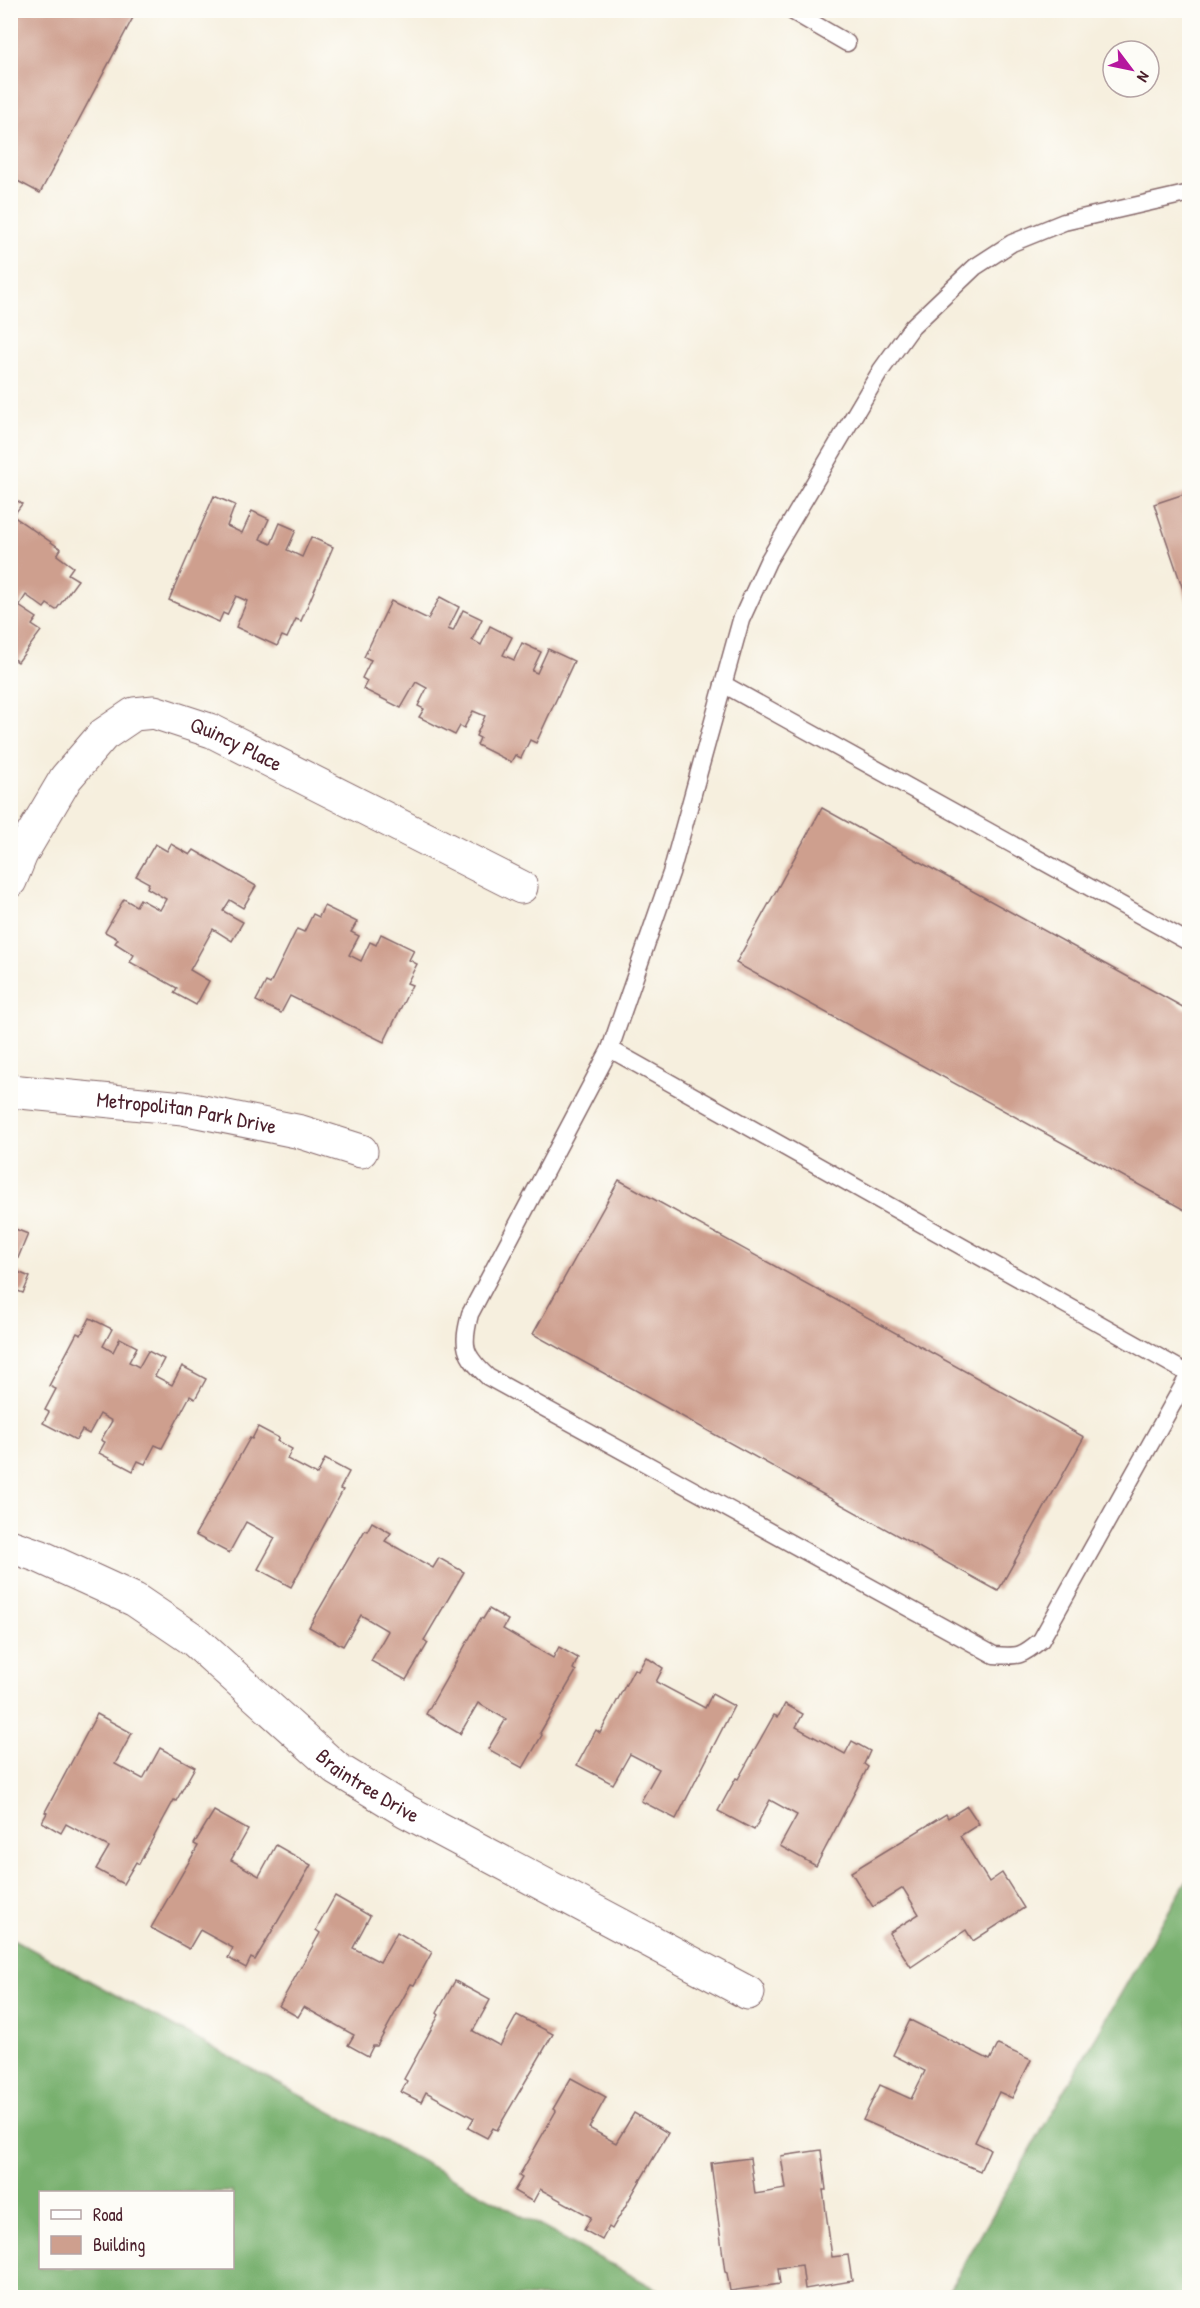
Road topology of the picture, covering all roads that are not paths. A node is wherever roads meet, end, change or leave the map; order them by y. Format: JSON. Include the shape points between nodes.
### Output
{"nodes":[{"id":1,"x":790,"y":10,"type":"edge"},
{"id":2,"x":847,"y":43,"type":"dead end"},
{"id":3,"x":1190,"y":193,"type":"edge"},
{"id":4,"x":723,"y":684,"type":"junction"},
{"id":5,"x":10,"y":881,"type":"edge"},
{"id":6,"x":521,"y":887,"type":"dead end"},
{"id":7,"x":1190,"y":943,"type":"edge"},
{"id":8,"x":610,"y":1049,"type":"junction"},
{"id":9,"x":10,"y":1091,"type":"edge"},
{"id":10,"x":361,"y":1151,"type":"dead end"},
{"id":11,"x":1189,"y":1373,"type":"edge"},
{"id":12,"x":10,"y":1546,"type":"edge"},
{"id":13,"x":748,"y":1993,"type":"dead end"}],
"edges":[{"from":1,"to":2,"type":"lane"},
{"from":3,"to":4,"type":"lane","via":[[1064,222],[1012,243],[975,267],[912,327],[881,370],[768,561],[741,620]]},
{"from":4,"to":7,"type":"lane"},
{"from":4,"to":8,"type":"lane","via":[[671,873]]},
{"from":5,"to":6,"type":"street","name":"Quincy Place","via":[[21,854],[66,778],[103,735],[134,714],[154,712],[212,731]]},
{"from":8,"to":11,"type":"lane"},
{"from":8,"to":11,"type":"lane","via":[[470,1314],[464,1339],[471,1361],[488,1377],[994,1654],[1009,1656],[1024,1654],[1041,1640]]},
{"from":9,"to":10,"type":"street","name":"Metropolitan Park Drive","via":[[183,1108],[302,1132]]},
{"from":12,"to":13,"type":"street","name":"Braintree Drive","via":[[135,1600],[194,1640],[337,1769],[406,1811]]}]}
